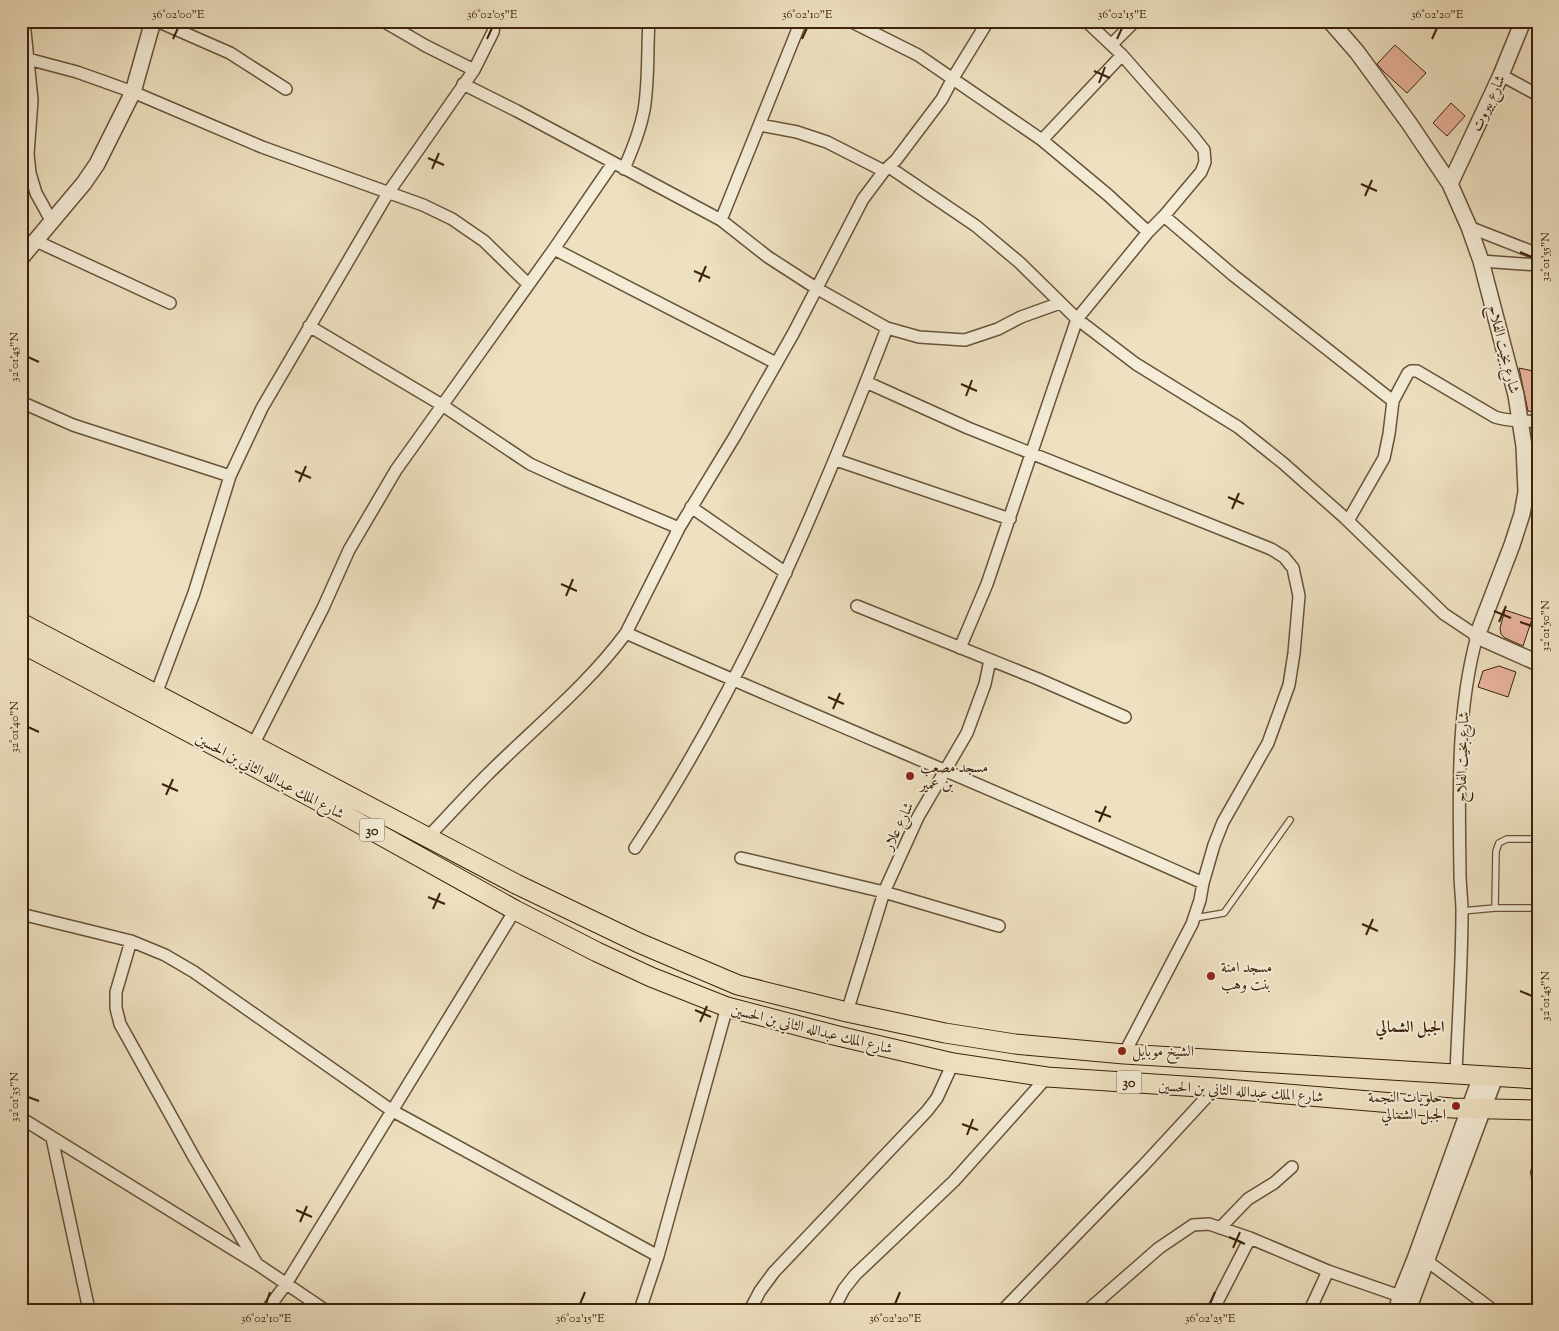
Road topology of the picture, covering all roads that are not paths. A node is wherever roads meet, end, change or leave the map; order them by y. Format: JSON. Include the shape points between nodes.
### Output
{"nodes":[{"id":1,"x":24,"y":21,"type":"edge"},
{"id":2,"x":155,"y":21,"type":"edge"},
{"id":3,"x":383,"y":21,"type":"edge"},
{"id":4,"x":495,"y":21,"type":"edge"},
{"id":5,"x":649,"y":21,"type":"edge"},
{"id":6,"x":801,"y":21,"type":"edge"},
{"id":7,"x":850,"y":21,"type":"edge"},
{"id":8,"x":988,"y":21,"type":"edge"},
{"id":9,"x":1086,"y":21,"type":"edge"},
{"id":10,"x":1135,"y":21,"type":"edge"},
{"id":11,"x":1330,"y":21,"type":"edge"},
{"id":12,"x":1524,"y":21,"type":"edge"},
{"id":13,"x":1112,"y":44,"type":"junction"},
{"id":14,"x":1122,"y":55,"type":"junction"},
{"id":15,"x":28,"y":59,"type":"junction"},
{"id":16,"x":474,"y":70,"type":"junction"},
{"id":17,"x":1501,"y":75,"type":"junction"},
{"id":18,"x":953,"y":78,"type":"junction"},
{"id":19,"x":463,"y":84,"type":"junction"},
{"id":20,"x":286,"y":89,"type":"dead end"},
{"id":21,"x":132,"y":92,"type":"junction"},
{"id":22,"x":1538,"y":95,"type":"edge"},
{"id":23,"x":760,"y":126,"type":"junction"},
{"id":24,"x":1042,"y":140,"type":"junction"},
{"id":25,"x":613,"y":163,"type":"junction"},
{"id":26,"x":624,"y":169,"type":"junction"},
{"id":27,"x":887,"y":169,"type":"junction"},
{"id":28,"x":1450,"y":184,"type":"junction"},
{"id":29,"x":388,"y":193,"type":"junction"},
{"id":30,"x":1164,"y":216,"type":"junction"},
{"id":31,"x":721,"y":220,"type":"junction"},
{"id":32,"x":52,"y":222,"type":"junction"},
{"id":33,"x":1469,"y":227,"type":"junction"},
{"id":34,"x":1148,"y":232,"type":"junction"},
{"id":35,"x":36,"y":241,"type":"junction"},
{"id":36,"x":554,"y":249,"type":"junction"},
{"id":37,"x":1538,"y":254,"type":"edge"},
{"id":38,"x":21,"y":258,"type":"edge"},
{"id":39,"x":1481,"y":261,"type":"junction"},
{"id":40,"x":1538,"y":265,"type":"edge"},
{"id":41,"x":528,"y":284,"type":"junction"},
{"id":42,"x":816,"y":288,"type":"junction"},
{"id":43,"x":170,"y":303,"type":"dead end"},
{"id":44,"x":1060,"y":303,"type":"junction"},
{"id":45,"x":1077,"y":319,"type":"junction"},
{"id":46,"x":309,"y":326,"type":"junction"},
{"id":47,"x":887,"y":328,"type":"junction"},
{"id":48,"x":776,"y":363,"type":"junction"},
{"id":49,"x":866,"y":382,"type":"junction"},
{"id":50,"x":1393,"y":401,"type":"junction"},
{"id":51,"x":21,"y":402,"type":"edge"},
{"id":52,"x":442,"y":405,"type":"junction"},
{"id":53,"x":1521,"y":419,"type":"junction"},
{"id":54,"x":1538,"y":422,"type":"edge"},
{"id":55,"x":1032,"y":452,"type":"junction"},
{"id":56,"x":836,"y":460,"type":"junction"},
{"id":57,"x":230,"y":476,"type":"junction"},
{"id":58,"x":691,"y":508,"type":"junction"},
{"id":59,"x":1010,"y":519,"type":"junction"},
{"id":60,"x":1348,"y":521,"type":"junction"},
{"id":61,"x":680,"y":528,"type":"junction"},
{"id":62,"x":786,"y":573,"type":"junction"},
{"id":63,"x":856,"y":606,"type":"dead end"},
{"id":64,"x":21,"y":623,"type":"edge"},
{"id":65,"x":626,"y":633,"type":"junction"},
{"id":66,"x":1478,"y":636,"type":"junction"},
{"id":67,"x":22,"y":646,"type":"edge"},
{"id":68,"x":960,"y":648,"type":"junction"},
{"id":69,"x":990,"y":660,"type":"junction"},
{"id":70,"x":1538,"y":663,"type":"edge"},
{"id":71,"x":732,"y":680,"type":"junction"},
{"id":72,"x":156,"y":694,"type":"junction"},
{"id":73,"x":1125,"y":718,"type":"dead end"},
{"id":74,"x":253,"y":745,"type":"junction"},
{"id":75,"x":945,"y":771,"type":"junction"},
{"id":76,"x":338,"y":790,"type":"junction"},
{"id":77,"x":330,"y":807,"type":"junction"},
{"id":78,"x":390,"y":817,"type":"junction"},
{"id":79,"x":1290,"y":820,"type":"dead end"},
{"id":80,"x":380,"y":834,"type":"junction"},
{"id":81,"x":427,"y":838,"type":"junction"},
{"id":82,"x":1538,"y":839,"type":"edge"},
{"id":83,"x":635,"y":848,"type":"dead end"},
{"id":84,"x":741,"y":858,"type":"dead end"},
{"id":85,"x":1204,"y":883,"type":"junction"},
{"id":86,"x":884,"y":892,"type":"junction"},
{"id":87,"x":1496,"y":908,"type":"junction"},
{"id":88,"x":1538,"y":908,"type":"edge"},
{"id":89,"x":515,"y":910,"type":"junction"},
{"id":90,"x":1462,"y":911,"type":"junction"},
{"id":91,"x":21,"y":914,"type":"edge"},
{"id":92,"x":1195,"y":918,"type":"junction"},
{"id":93,"x":999,"y":926,"type":"dead end"},
{"id":94,"x":131,"y":941,"type":"junction"},
{"id":95,"x":727,"y":1007,"type":"junction"},
{"id":96,"x":847,"y":1012,"type":"junction"},
{"id":97,"x":1124,"y":1054,"type":"junction"},
{"id":98,"x":953,"y":1063,"type":"junction"},
{"id":99,"x":1456,"y":1074,"type":"junction"},
{"id":100,"x":1488,"y":1076,"type":"junction"},
{"id":101,"x":1048,"y":1077,"type":"junction"},
{"id":102,"x":1538,"y":1079,"type":"edge"},
{"id":103,"x":1215,"y":1088,"type":"junction"},
{"id":104,"x":1477,"y":1108,"type":"junction"},
{"id":105,"x":392,"y":1110,"type":"junction"},
{"id":106,"x":1538,"y":1110,"type":"edge"},
{"id":107,"x":21,"y":1118,"type":"edge"},
{"id":108,"x":52,"y":1138,"type":"junction"},
{"id":109,"x":1292,"y":1167,"type":"dead end"},
{"id":110,"x":1220,"y":1228,"type":"junction"},
{"id":111,"x":1250,"y":1238,"type":"junction"},
{"id":112,"x":658,"y":1256,"type":"junction"},
{"id":113,"x":1427,"y":1262,"type":"junction"},
{"id":114,"x":257,"y":1264,"type":"junction"},
{"id":115,"x":1328,"y":1271,"type":"junction"},
{"id":116,"x":286,"y":1284,"type":"junction"},
{"id":117,"x":1398,"y":1303,"type":"edge"},
{"id":118,"x":89,"y":1310,"type":"edge"},
{"id":119,"x":267,"y":1310,"type":"edge"},
{"id":120,"x":325,"y":1310,"type":"edge"},
{"id":121,"x":640,"y":1310,"type":"edge"},
{"id":122,"x":750,"y":1310,"type":"edge"},
{"id":123,"x":833,"y":1310,"type":"edge"},
{"id":124,"x":1003,"y":1310,"type":"edge"},
{"id":125,"x":1088,"y":1310,"type":"edge"},
{"id":126,"x":1213,"y":1310,"type":"edge"},
{"id":127,"x":1310,"y":1310,"type":"edge"},
{"id":128,"x":1408,"y":1310,"type":"edge"},
{"id":129,"x":1493,"y":1310,"type":"edge"}],
"edges":[{"from":1,"to":15,"type":"street"},
{"from":2,"to":20,"type":"street","via":[[230,53]]},
{"from":2,"to":21,"type":"street"},
{"from":3,"to":16,"type":"street"},
{"from":4,"to":16,"type":"street"},
{"from":5,"to":26,"type":"street","via":[[644,110]]},
{"from":6,"to":23,"type":"street"},
{"from":7,"to":18,"type":"street","via":[[918,55]]},
{"from":8,"to":18,"type":"street"},
{"from":9,"to":13,"type":"street"},
{"from":10,"to":13,"type":"street"},
{"from":11,"to":28,"type":"street","name":"شارع بخيت الفلاح","via":[[1410,123]]},
{"from":12,"to":17,"type":"street","name":"شارع بيروت"},
{"from":13,"to":14,"type":"street"},
{"from":14,"to":24,"type":"street"},
{"from":14,"to":30,"type":"street","via":[[1204,150],[1205,162],[1201,172]]},
{"from":15,"to":21,"type":"street"},
{"from":15,"to":32,"type":"street","via":[[32,100],[28,154],[30,173],[36,193]]},
{"from":16,"to":19,"type":"street"},
{"from":17,"to":22,"type":"street"},
{"from":17,"to":28,"type":"street","name":"شارع بيروت"},
{"from":18,"to":24,"type":"street"},
{"from":18,"to":27,"type":"street","via":[[942,99]]},
{"from":19,"to":25,"type":"street"},
{"from":19,"to":29,"type":"street"},
{"from":21,"to":29,"type":"street","via":[[262,147]]},
{"from":21,"to":32,"type":"street","via":[[97,164]]},
{"from":23,"to":27,"type":"street","via":[[798,132]]},
{"from":23,"to":31,"type":"street"},
{"from":24,"to":34,"type":"street"},
{"from":25,"to":26,"type":"street"},
{"from":25,"to":36,"type":"street"},
{"from":26,"to":31,"type":"street"},
{"from":27,"to":42,"type":"street","via":[[863,199]]},
{"from":27,"to":44,"type":"street","via":[[976,226]]},
{"from":28,"to":33,"type":"street","name":"شارع بخيت الفلاح"},
{"from":29,"to":41,"type":"street","via":[[452,219],[484,241]]},
{"from":29,"to":46,"type":"street"},
{"from":30,"to":34,"type":"street"},
{"from":30,"to":50,"type":"street","via":[[1233,275]]},
{"from":31,"to":42,"type":"street","via":[[768,257]]},
{"from":32,"to":35,"type":"street"},
{"from":33,"to":37,"type":"street"},
{"from":33,"to":39,"type":"street","name":"شارع بخيت الفلاح"},
{"from":34,"to":45,"type":"street"},
{"from":35,"to":38,"type":"street"},
{"from":35,"to":43,"type":"street"},
{"from":36,"to":41,"type":"street"},
{"from":36,"to":48,"type":"street"},
{"from":39,"to":40,"type":"street"},
{"from":39,"to":53,"type":"street","name":"شارع بخيت الفلاح"},
{"from":41,"to":52,"type":"street"},
{"from":42,"to":47,"type":"street"},
{"from":42,"to":48,"type":"street"},
{"from":44,"to":45,"type":"street"},
{"from":44,"to":47,"type":"street","via":[[965,340],[919,336]]},
{"from":45,"to":55,"type":"street"},
{"from":45,"to":60,"type":"street","via":[[1136,364],[1238,427]]},
{"from":46,"to":52,"type":"street"},
{"from":46,"to":57,"type":"street","via":[[262,408]]},
{"from":47,"to":49,"type":"street"},
{"from":48,"to":58,"type":"street"},
{"from":49,"to":55,"type":"street","via":[[968,428]]},
{"from":49,"to":56,"type":"street"},
{"from":50,"to":53,"type":"street","via":[[1408,373],[1417,371],[1494,417]]},
{"from":50,"to":60,"type":"street","via":[[1384,458]]},
{"from":51,"to":57,"type":"street","via":[[73,425]]},
{"from":52,"to":61,"type":"street","via":[[530,464]]},
{"from":52,"to":74,"type":"street","via":[[396,470],[349,550]]},
{"from":53,"to":54,"type":"street"},
{"from":53,"to":66,"type":"street","name":"شارع بخيت الفلاح","via":[[1527,472],[1522,514]]},
{"from":55,"to":59,"type":"street"},
{"from":55,"to":85,"type":"street","via":[[1271,549],[1293,568],[1299,596],[1289,685],[1268,743],[1223,822]]},
{"from":56,"to":59,"type":"street"},
{"from":56,"to":62,"type":"street"},
{"from":57,"to":72,"type":"street","via":[[194,593]]},
{"from":58,"to":61,"type":"street"},
{"from":58,"to":62,"type":"street"},
{"from":59,"to":68,"type":"street"},
{"from":60,"to":66,"type":"street","via":[[1444,614]]},
{"from":61,"to":65,"type":"street"},
{"from":62,"to":71,"type":"street"},
{"from":63,"to":68,"type":"street"},
{"from":64,"to":72,"type":"main road","name":"شارع الملك عبدالله الثاني بن الحسين","number":"30"},
{"from":65,"to":71,"type":"street"},
{"from":65,"to":81,"type":"street","via":[[567,698],[487,774]]},
{"from":66,"to":70,"type":"street"},
{"from":66,"to":90,"type":"street","name":"شارع بخيت الفلاح","via":[[1464,696]]},
{"from":67,"to":77,"type":"main road","name":"شارع الملك عبدالله الثاني بن الحسين","number":"30"},
{"from":68,"to":69,"type":"street"},
{"from":69,"to":73,"type":"street"},
{"from":69,"to":75,"type":"street","name":"شارع علار","via":[[967,733]]},
{"from":71,"to":75,"type":"street"},
{"from":71,"to":83,"type":"street","via":[[670,796]]},
{"from":72,"to":74,"type":"main road","name":"شارع الملك عبدالله الثاني بن الحسين","number":"30"},
{"from":74,"to":76,"type":"main road","name":"شارع الملك عبدالله الثاني بن الحسين","number":"30"},
{"from":75,"to":85,"type":"street"},
{"from":75,"to":86,"type":"street","name":"شارع علار","via":[[918,817]]},
{"from":76,"to":77,"type":"main road"},
{"from":76,"to":78,"type":"main road","name":"شارع الملك عبدالله الثاني بن الحسين","number":"30"},
{"from":77,"to":80,"type":"main road","name":"شارع الملك عبدالله الثاني بن الحسين","number":"30"},
{"from":78,"to":80,"type":"main road"},
{"from":78,"to":81,"type":"main road","name":"شارع الملك عبدالله الثاني بن الحسين","number":"30"},
{"from":79,"to":92,"type":"lane","via":[[1224,913]]},
{"from":80,"to":89,"type":"main road","name":"شارع الملك عبدالله الثاني بن الحسين","number":"30"},
{"from":81,"to":96,"type":"main road","name":"شارع الملك عبدالله الثاني بن الحسين","number":"30","via":[[584,918],[720,978],[762,992]]},
{"from":82,"to":87,"type":"lane","via":[[1507,839],[1499,843],[1496,851]]},
{"from":84,"to":86,"type":"street"},
{"from":85,"to":92,"type":"street"},
{"from":86,"to":93,"type":"street"},
{"from":86,"to":96,"type":"street","name":"شارع علار"},
{"from":87,"to":88,"type":"lane"},
{"from":87,"to":90,"type":"lane"},
{"from":89,"to":95,"type":"main road","name":"شارع الملك عبدالله الثاني بن الحسين","number":"30","via":[[651,977]]},
{"from":89,"to":105,"type":"street"},
{"from":90,"to":99,"type":"street","name":"شارع بخيت الفلاح"},
{"from":91,"to":94,"type":"street"},
{"from":92,"to":97,"type":"street"},
{"from":94,"to":105,"type":"street","via":[[194,972]]},
{"from":94,"to":114,"type":"street","via":[[116,992],[120,1024]]},
{"from":95,"to":98,"type":"main road","name":"شارع الملك عبدالله الثاني بن الحسين","number":"30"},
{"from":95,"to":112,"type":"street"},
{"from":96,"to":97,"type":"main road","name":"شارع الملك عبدالله الثاني بن الحسين","number":"30","via":[[1015,1044]]},
{"from":97,"to":99,"type":"main road","name":"شارع الملك عبدالله الثاني بن الحسين","number":"30"},
{"from":98,"to":101,"type":"main road","name":"شارع الملك عبدالله الثاني بن الحسين","number":"30"},
{"from":98,"to":122,"type":"street","via":[[937,1098],[927,1111],[774,1272]]},
{"from":99,"to":100,"type":"main road","name":"شارع الملك عبدالله الثاني بن الحسين","number":"30"},
{"from":100,"to":102,"type":"main road","name":"شارع الملك عبدالله الثاني بن الحسين","number":"30"},
{"from":100,"to":104,"type":"street"},
{"from":101,"to":103,"type":"main road","name":"شارع الملك عبدالله الثاني بن الحسين","number":"30"},
{"from":101,"to":123,"type":"street","via":[[954,1181],[855,1275]]},
{"from":103,"to":104,"type":"main road","name":"شارع الملك عبدالله الثاني بن الحسين","number":"30"},
{"from":103,"to":124,"type":"street"},
{"from":104,"to":106,"type":"main road","name":"شارع الملك عبدالله الثاني بن الحسين","number":"30"},
{"from":104,"to":113,"type":"street"},
{"from":104,"to":117,"type":"street"},
{"from":105,"to":112,"type":"street"},
{"from":105,"to":116,"type":"street"},
{"from":107,"to":108,"type":"street"},
{"from":108,"to":114,"type":"street"},
{"from":108,"to":118,"type":"street"},
{"from":109,"to":110,"type":"street","via":[[1248,1200]]},
{"from":110,"to":111,"type":"street"},
{"from":110,"to":125,"type":"street","via":[[1209,1224],[1193,1225],[1159,1248]]},
{"from":111,"to":115,"type":"street"},
{"from":111,"to":126,"type":"street"},
{"from":112,"to":121,"type":"street"},
{"from":113,"to":128,"type":"street"},
{"from":113,"to":129,"type":"street"},
{"from":114,"to":116,"type":"street"},
{"from":115,"to":117,"type":"street"},
{"from":115,"to":127,"type":"street"},
{"from":116,"to":119,"type":"street"},
{"from":116,"to":120,"type":"street"}]}
